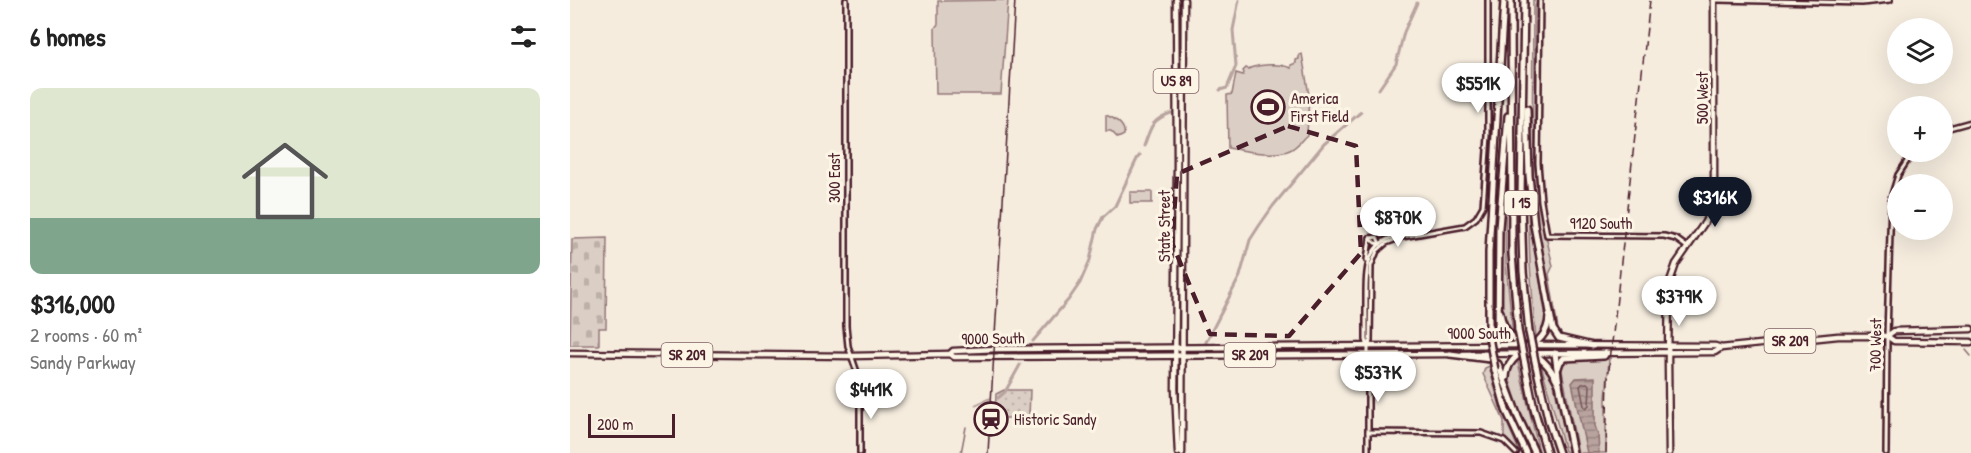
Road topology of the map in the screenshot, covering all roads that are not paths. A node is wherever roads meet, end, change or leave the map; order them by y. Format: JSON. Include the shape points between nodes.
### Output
{"nodes":[{"id":1,"x":846,"y":0,"type":"edge"},
{"id":2,"x":1176,"y":0,"type":"edge"},
{"id":3,"x":1184,"y":0,"type":"edge"},
{"id":4,"x":1488,"y":0,"type":"edge"},
{"id":5,"x":1504,"y":0,"type":"edge"},
{"id":6,"x":1511,"y":0,"type":"edge"},
{"id":7,"x":1524,"y":0,"type":"edge"},
{"id":8,"x":1540,"y":0,"type":"edge"},
{"id":9,"x":1715,"y":0,"type":"edge"},
{"id":10,"x":1890,"y":0,"type":"edge"},
{"id":11,"x":1524,"y":74,"type":"junction"},
{"id":12,"x":1511,"y":86,"type":"junction"},
{"id":13,"x":1971,"y":122,"type":"edge"},
{"id":14,"x":1953,"y":127,"type":"edge"},
{"id":15,"x":1906,"y":162,"type":"edge"},
{"id":16,"x":1415,"y":234,"type":"junction"},
{"id":17,"x":1380,"y":244,"type":"junction"},
{"id":18,"x":1687,"y":247,"type":"junction"},
{"id":19,"x":1371,"y":261,"type":"junction"},
{"id":20,"x":1366,"y":274,"type":"junction"},
{"id":21,"x":1546,"y":294,"type":"junction"},
{"id":22,"x":1498,"y":302,"type":"junction"},
{"id":23,"x":1971,"y":329,"type":"edge"},
{"id":24,"x":1887,"y":336,"type":"junction"},
{"id":25,"x":1971,"y":342,"type":"edge"},
{"id":26,"x":1495,"y":344,"type":"junction"},
{"id":27,"x":1668,"y":345,"type":"junction"},
{"id":28,"x":1528,"y":346,"type":"junction"},
{"id":29,"x":1593,"y":346,"type":"junction"},
{"id":30,"x":1368,"y":347,"type":"junction"},
{"id":31,"x":1182,"y":348,"type":"junction"},
{"id":32,"x":1721,"y":348,"type":"junction"},
{"id":33,"x":1006,"y":349,"type":"junction"},
{"id":34,"x":1088,"y":349,"type":"junction"},
{"id":35,"x":1175,"y":351,"type":"junction"},
{"id":36,"x":570,"y":353,"type":"edge"},
{"id":37,"x":1534,"y":353,"type":"junction"},
{"id":38,"x":1555,"y":353,"type":"junction"},
{"id":39,"x":1606,"y":353,"type":"junction"},
{"id":40,"x":1668,"y":353,"type":"junction"},
{"id":41,"x":950,"y":354,"type":"junction"},
{"id":42,"x":1368,"y":354,"type":"junction"},
{"id":43,"x":1450,"y":354,"type":"junction"},
{"id":44,"x":1521,"y":354,"type":"junction"},
{"id":45,"x":1059,"y":355,"type":"junction"},
{"id":46,"x":1182,"y":355,"type":"junction"},
{"id":47,"x":852,"y":356,"type":"junction"},
{"id":48,"x":1021,"y":356,"type":"junction"},
{"id":49,"x":1557,"y":370,"type":"junction"},
{"id":50,"x":1505,"y":381,"type":"junction"},
{"id":51,"x":1558,"y":384,"type":"junction"},
{"id":52,"x":1368,"y":432,"type":"junction"},
{"id":53,"x":860,"y":453,"type":"edge"},
{"id":54,"x":1180,"y":453,"type":"edge"},
{"id":55,"x":1368,"y":453,"type":"edge"},
{"id":56,"x":1516,"y":453,"type":"edge"},
{"id":57,"x":1526,"y":453,"type":"edge"},
{"id":58,"x":1535,"y":453,"type":"edge"},
{"id":59,"x":1547,"y":453,"type":"edge"},
{"id":60,"x":1559,"y":453,"type":"edge"},
{"id":61,"x":1573,"y":453,"type":"edge"},
{"id":62,"x":1669,"y":453,"type":"edge"},
{"id":63,"x":1886,"y":453,"type":"edge"}],
"edges":[{"from":1,"to":47,"type":"street","name":"300 East","via":[[846,326]]},
{"from":2,"to":35,"type":"main road","name":"State Street","number":"US 89"},
{"from":3,"to":31,"type":"main road","name":"State Street","number":"US 89"},
{"from":4,"to":16,"type":"street","via":[[1488,135],[1483,206],[1462,227]]},
{"from":5,"to":57,"type":"highway","bridge":true,"via":[[1489,252],[1489,337],[1510,421]]},
{"from":6,"to":12,"type":"highway","number":"I 15"},
{"from":7,"to":11,"type":"highway","number":"I 15"},
{"from":8,"to":18,"type":"street","name":"9120 South","via":[[1538,163],[1547,235],[1664,236]]},
{"from":9,"to":10,"type":"street"},
{"from":9,"to":18,"type":"main road","name":"500 West","via":[[1713,196],[1705,222]]},
{"from":11,"to":21,"type":"highway","via":[[1530,191]]},
{"from":11,"to":60,"type":"highway","number":"I 15","bridge":true,"via":[[1523,271],[1529,332]]},
{"from":12,"to":22,"type":"highway","via":[[1499,228]]},
{"from":12,"to":59,"type":"highway","number":"I 15","bridge":true,"via":[[1512,254],[1518,330]]},
{"from":13,"to":14,"type":"street"},
{"from":15,"to":24,"type":"street","name":"700 West","via":[[1893,188],[1890,209]]},
{"from":16,"to":17,"type":"street","via":[[1395,236]]},
{"from":16,"to":19,"type":"street","via":[[1386,243]]},
{"from":17,"to":19,"type":"street"},
{"from":17,"to":20,"type":"street","via":[[1371,254]]},
{"from":17,"to":20,"type":"street","via":[[1370,238]]},
{"from":18,"to":27,"type":"main road","name":"500 West","via":[[1669,284]]},
{"from":19,"to":30,"type":"street"},
{"from":20,"to":30,"type":"street"},
{"from":21,"to":28,"type":"highway","via":[[1548,326]]},
{"from":21,"to":29,"type":"highway","via":[[1557,336]]},
{"from":22,"to":26,"type":"highway"},
{"from":22,"to":28,"type":"highway","via":[[1504,327],[1514,339]]},
{"from":23,"to":24,"type":"main road","name":"9000 South","number":"SR 209","via":[[1894,331]]},
{"from":24,"to":25,"type":"main road","name":"9000 South","number":"SR 209","via":[[1894,340]]},
{"from":24,"to":32,"type":"main road","name":"9000 South","number":"SR 209","via":[[1838,336]]},
{"from":24,"to":63,"type":"street","name":"700 West"},
{"from":26,"to":28,"type":"main road","name":"9000 South","number":"SR 209"},
{"from":26,"to":30,"type":"main road","name":"9000 South","number":"SR 209"},
{"from":27,"to":29,"type":"main road","name":"9000 South","number":"SR 209"},
{"from":27,"to":32,"type":"main road","name":"9000 South","number":"SR 209"},
{"from":27,"to":40,"type":"main road","name":"500 West"},
{"from":28,"to":29,"type":"main road","name":"9000 South","number":"SR 209"},
{"from":28,"to":37,"type":"highway"},
{"from":28,"to":44,"type":"highway"},
{"from":30,"to":31,"type":"main road","name":"9000 South","number":"SR 209"},
{"from":30,"to":42,"type":"street"},
{"from":31,"to":35,"type":"main road","name":"9000 South","number":"SR 209"},
{"from":31,"to":46,"type":"main road","name":"State Street","number":"US 89"},
{"from":32,"to":40,"type":"main road","name":"9000 South","number":"SR 209","via":[[1715,352]]},
{"from":33,"to":34,"type":"main road","name":"9000 South","number":"SR 209"},
{"from":33,"to":41,"type":"main road","name":"9000 South","number":"SR 209"},
{"from":33,"to":48,"type":"main road"},
{"from":34,"to":35,"type":"main road","name":"9000 South","number":"SR 209"},
{"from":34,"to":45,"type":"main road"},
{"from":35,"to":45,"type":"main road","name":"9000 South","number":"SR 209"},
{"from":35,"to":46,"type":"main road","name":"9000 South","number":"SR 209"},
{"from":35,"to":54,"type":"main road","name":"State Street","number":"US 89"},
{"from":36,"to":47,"type":"main road","name":"9000 South","number":"SR 209"},
{"from":37,"to":38,"type":"main road","name":"9000 South","number":"SR 209"},
{"from":37,"to":44,"type":"main road","name":"9000 South","number":"SR 209"},
{"from":37,"to":51,"type":"highway","via":[[1550,368]]},
{"from":38,"to":39,"type":"main road","name":"9000 South","number":"SR 209"},
{"from":38,"to":49,"type":"highway"},
{"from":39,"to":40,"type":"main road","name":"9000 South","number":"SR 209"},
{"from":39,"to":49,"type":"highway","via":[[1564,358]]},
{"from":40,"to":62,"type":"main road","name":"500 West"},
{"from":41,"to":47,"type":"main road","name":"9000 South","number":"SR 209"},
{"from":41,"to":48,"type":"main road","name":"9000 South","number":"SR 209"},
{"from":42,"to":43,"type":"main road","name":"9000 South","number":"SR 209"},
{"from":42,"to":46,"type":"main road","name":"9000 South","number":"SR 209"},
{"from":42,"to":52,"type":"street"},
{"from":43,"to":44,"type":"main road","name":"9000 South","number":"SR 209"},
{"from":43,"to":50,"type":"highway","via":[[1495,361]]},
{"from":44,"to":50,"type":"highway","via":[[1507,366]]},
{"from":45,"to":48,"type":"main road","name":"9000 South","number":"SR 209"},
{"from":46,"to":54,"type":"main road","name":"State Street","number":"US 89"},
{"from":47,"to":53,"type":"street","name":"300 East","via":[[860,386]]},
{"from":49,"to":51,"type":"highway"},
{"from":50,"to":58,"type":"highway"},
{"from":51,"to":61,"type":"highway"},
{"from":52,"to":55,"type":"street"},
{"from":52,"to":56,"type":"street","via":[[1481,433],[1504,441]]}]}
